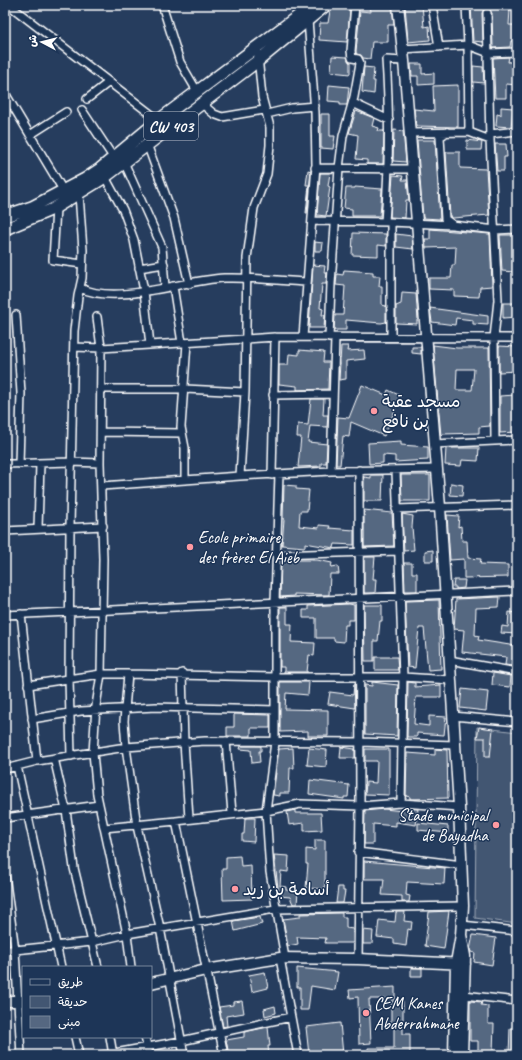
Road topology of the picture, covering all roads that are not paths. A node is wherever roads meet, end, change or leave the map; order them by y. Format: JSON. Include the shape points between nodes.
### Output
{"nodes":[{"id":1,"x":9,"y":5,"type":"edge"},
{"id":2,"x":162,"y":5,"type":"edge"},
{"id":3,"x":322,"y":5,"type":"edge"},
{"id":4,"x":355,"y":5,"type":"edge"},
{"id":5,"x":398,"y":5,"type":"edge"},
{"id":6,"x":432,"y":5,"type":"edge"},
{"id":7,"x":466,"y":5,"type":"edge"},
{"id":8,"x":487,"y":13,"type":"dead end"},
{"id":9,"x":308,"y":20,"type":"junction"},
{"id":10,"x":468,"y":45,"type":"junction"},
{"id":11,"x":257,"y":46,"type":"junction"},
{"id":12,"x":439,"y":47,"type":"junction"},
{"id":13,"x":402,"y":48,"type":"junction"},
{"id":14,"x":517,"y":52,"type":"edge"},
{"id":15,"x":489,"y":53,"type":"junction"},
{"id":16,"x":260,"y":60,"type":"junction"},
{"id":17,"x":404,"y":61,"type":"junction"},
{"id":18,"x":109,"y":82,"type":"junction"},
{"id":19,"x":197,"y":91,"type":"junction"},
{"id":20,"x":5,"y":93,"type":"edge"},
{"id":21,"x":88,"y":99,"type":"dead end"},
{"id":22,"x":201,"y":103,"type":"junction"},
{"id":23,"x":353,"y":103,"type":"junction"},
{"id":24,"x":315,"y":106,"type":"junction"},
{"id":25,"x":82,"y":110,"type":"dead end"},
{"id":26,"x":66,"y":112,"type":"dead end"},
{"id":27,"x":266,"y":112,"type":"junction"},
{"id":28,"x":159,"y":120,"type":"junction"},
{"id":29,"x":389,"y":120,"type":"junction"},
{"id":30,"x":169,"y":128,"type":"junction"},
{"id":31,"x":447,"y":132,"type":"junction"},
{"id":32,"x":469,"y":132,"type":"junction"},
{"id":33,"x":517,"y":132,"type":"edge"},
{"id":34,"x":408,"y":133,"type":"junction"},
{"id":35,"x":30,"y":136,"type":"junction"},
{"id":36,"x":490,"y":137,"type":"junction"},
{"id":37,"x":147,"y":144,"type":"junction"},
{"id":38,"x":113,"y":157,"type":"junction"},
{"id":39,"x":124,"y":162,"type":"junction"},
{"id":40,"x":315,"y":168,"type":"junction"},
{"id":41,"x":339,"y":168,"type":"junction"},
{"id":42,"x":389,"y":168,"type":"junction"},
{"id":43,"x":412,"y":169,"type":"junction"},
{"id":44,"x":105,"y":177,"type":"junction"},
{"id":45,"x":63,"y":190,"type":"junction"},
{"id":46,"x":79,"y":194,"type":"junction"},
{"id":47,"x":5,"y":205,"type":"edge"},
{"id":48,"x":56,"y":208,"type":"junction"},
{"id":49,"x":8,"y":216,"type":"edge"},
{"id":50,"x":313,"y":221,"type":"junction"},
{"id":51,"x":336,"y":222,"type":"junction"},
{"id":52,"x":388,"y":222,"type":"junction"},
{"id":53,"x":416,"y":223,"type":"junction"},
{"id":54,"x":452,"y":225,"type":"junction"},
{"id":55,"x":5,"y":229,"type":"edge"},
{"id":56,"x":517,"y":229,"type":"edge"},
{"id":57,"x":496,"y":230,"type":"junction"},
{"id":58,"x":82,"y":264,"type":"junction"},
{"id":59,"x":164,"y":264,"type":"junction"},
{"id":60,"x":139,"y":268,"type":"junction"},
{"id":61,"x":247,"y":279,"type":"junction"},
{"id":62,"x":307,"y":282,"type":"junction"},
{"id":63,"x":189,"y":284,"type":"junction"},
{"id":64,"x":169,"y":287,"type":"junction"},
{"id":65,"x":80,"y":288,"type":"junction"},
{"id":66,"x":144,"y":291,"type":"junction"},
{"id":67,"x":16,"y":315,"type":"dead end"},
{"id":68,"x":97,"y":317,"type":"dead end"},
{"id":69,"x":390,"y":336,"type":"junction"},
{"id":70,"x":275,"y":337,"type":"junction"},
{"id":71,"x":303,"y":337,"type":"junction"},
{"id":72,"x":426,"y":337,"type":"junction"},
{"id":73,"x":332,"y":338,"type":"junction"},
{"id":74,"x":494,"y":338,"type":"junction"},
{"id":75,"x":517,"y":338,"type":"edge"},
{"id":76,"x":246,"y":339,"type":"junction"},
{"id":77,"x":185,"y":343,"type":"junction"},
{"id":78,"x":150,"y":345,"type":"junction"},
{"id":79,"x":74,"y":348,"type":"junction"},
{"id":80,"x":101,"y":348,"type":"junction"},
{"id":81,"x":102,"y":389,"type":"junction"},
{"id":82,"x":185,"y":389,"type":"junction"},
{"id":83,"x":245,"y":392,"type":"junction"},
{"id":84,"x":332,"y":394,"type":"junction"},
{"id":85,"x":273,"y":395,"type":"junction"},
{"id":86,"x":101,"y":432,"type":"junction"},
{"id":87,"x":182,"y":433,"type":"junction"},
{"id":88,"x":517,"y":440,"type":"edge"},
{"id":89,"x":495,"y":441,"type":"junction"},
{"id":90,"x":434,"y":444,"type":"junction"},
{"id":91,"x":71,"y":462,"type":"junction"},
{"id":92,"x":100,"y":463,"type":"junction"},
{"id":93,"x":5,"y":464,"type":"edge"},
{"id":94,"x":19,"y":464,"type":"junction"},
{"id":95,"x":40,"y":464,"type":"junction"},
{"id":96,"x":436,"y":469,"type":"junction"},
{"id":97,"x":359,"y":470,"type":"junction"},
{"id":98,"x":330,"y":471,"type":"junction"},
{"id":99,"x":396,"y":471,"type":"junction"},
{"id":100,"x":275,"y":475,"type":"junction"},
{"id":101,"x":240,"y":476,"type":"junction"},
{"id":102,"x":185,"y":480,"type":"junction"},
{"id":103,"x":102,"y":486,"type":"junction"},
{"id":104,"x":517,"y":505,"type":"edge"},
{"id":105,"x":440,"y":507,"type":"junction"},
{"id":106,"x":396,"y":509,"type":"junction"},
{"id":107,"x":103,"y":526,"type":"junction"},
{"id":108,"x":70,"y":527,"type":"junction"},
{"id":109,"x":38,"y":528,"type":"junction"},
{"id":110,"x":5,"y":531,"type":"edge"},
{"id":111,"x":398,"y":551,"type":"junction"},
{"id":112,"x":360,"y":552,"type":"junction"},
{"id":113,"x":277,"y":555,"type":"junction"},
{"id":114,"x":517,"y":590,"type":"edge"},
{"id":115,"x":446,"y":594,"type":"junction"},
{"id":116,"x":399,"y":596,"type":"junction"},
{"id":117,"x":359,"y":598,"type":"junction"},
{"id":118,"x":275,"y":602,"type":"junction"},
{"id":119,"x":102,"y":611,"type":"junction"},
{"id":120,"x":70,"y":613,"type":"junction"},
{"id":121,"x":21,"y":614,"type":"junction"},
{"id":122,"x":5,"y":615,"type":"edge"},
{"id":123,"x":449,"y":660,"type":"junction"},
{"id":124,"x":517,"y":672,"type":"edge"},
{"id":125,"x":101,"y":674,"type":"junction"},
{"id":126,"x":128,"y":674,"type":"junction"},
{"id":127,"x":182,"y":674,"type":"junction"},
{"id":128,"x":274,"y":677,"type":"junction"},
{"id":129,"x":403,"y":677,"type":"junction"},
{"id":130,"x":359,"y":678,"type":"junction"},
{"id":131,"x":69,"y":679,"type":"junction"},
{"id":132,"x":450,"y":680,"type":"junction"},
{"id":133,"x":28,"y":685,"type":"junction"},
{"id":134,"x":124,"y":709,"type":"junction"},
{"id":135,"x":183,"y":709,"type":"junction"},
{"id":136,"x":275,"y":710,"type":"junction"},
{"id":137,"x":96,"y":711,"type":"junction"},
{"id":138,"x":70,"y":712,"type":"junction"},
{"id":139,"x":453,"y":716,"type":"junction"},
{"id":140,"x":32,"y":719,"type":"junction"},
{"id":141,"x":517,"y":722,"type":"edge"},
{"id":142,"x":226,"y":741,"type":"junction"},
{"id":143,"x":184,"y":742,"type":"junction"},
{"id":144,"x":275,"y":742,"type":"junction"},
{"id":145,"x":360,"y":742,"type":"junction"},
{"id":146,"x":402,"y":744,"type":"junction"},
{"id":147,"x":456,"y":745,"type":"junction"},
{"id":148,"x":126,"y":746,"type":"junction"},
{"id":149,"x":93,"y":753,"type":"junction"},
{"id":150,"x":71,"y":756,"type":"junction"},
{"id":151,"x":54,"y":758,"type":"junction"},
{"id":152,"x":37,"y":761,"type":"junction"},
{"id":153,"x":17,"y":766,"type":"junction"},
{"id":154,"x":5,"y":768,"type":"edge"},
{"id":155,"x":401,"y":803,"type":"junction"},
{"id":156,"x":99,"y":806,"type":"junction"},
{"id":157,"x":360,"y":806,"type":"junction"},
{"id":158,"x":459,"y":807,"type":"junction"},
{"id":159,"x":66,"y":810,"type":"junction"},
{"id":160,"x":266,"y":810,"type":"junction"},
{"id":161,"x":232,"y":813,"type":"junction"},
{"id":162,"x":28,"y":816,"type":"junction"},
{"id":163,"x":5,"y":818,"type":"edge"},
{"id":164,"x":189,"y":818,"type":"junction"},
{"id":165,"x":176,"y":821,"type":"junction"},
{"id":166,"x":137,"y":826,"type":"junction"},
{"id":167,"x":104,"y":828,"type":"junction"},
{"id":168,"x":358,"y":852,"type":"junction"},
{"id":169,"x":462,"y":865,"type":"junction"},
{"id":170,"x":5,"y":875,"type":"edge"},
{"id":171,"x":7,"y":897,"type":"edge"},
{"id":172,"x":463,"y":906,"type":"junction"},
{"id":173,"x":357,"y":907,"type":"junction"},
{"id":174,"x":275,"y":908,"type":"junction"},
{"id":175,"x":196,"y":923,"type":"junction"},
{"id":176,"x":462,"y":925,"type":"junction"},
{"id":177,"x":160,"y":928,"type":"junction"},
{"id":178,"x":517,"y":931,"type":"edge"},
{"id":179,"x":127,"y":934,"type":"junction"},
{"id":180,"x":92,"y":942,"type":"junction"},
{"id":181,"x":56,"y":946,"type":"junction"},
{"id":182,"x":5,"y":950,"type":"edge"},
{"id":183,"x":15,"y":950,"type":"junction"},
{"id":184,"x":282,"y":958,"type":"junction"},
{"id":185,"x":358,"y":959,"type":"junction"},
{"id":186,"x":460,"y":963,"type":"junction"},
{"id":187,"x":61,"y":966,"type":"edge"},
{"id":188,"x":98,"y":966,"type":"edge"},
{"id":189,"x":131,"y":966,"type":"edge"},
{"id":190,"x":206,"y":970,"type":"junction"},
{"id":191,"x":170,"y":979,"type":"junction"},
{"id":192,"x":152,"y":983,"type":"edge"},
{"id":193,"x":464,"y":995,"type":"junction"},
{"id":194,"x":5,"y":1001,"type":"edge"},
{"id":195,"x":20,"y":1001,"type":"edge"},
{"id":196,"x":517,"y":1001,"type":"edge"},
{"id":197,"x":291,"y":1017,"type":"junction"},
{"id":198,"x":220,"y":1032,"type":"junction"},
{"id":199,"x":75,"y":1038,"type":"edge"},
{"id":200,"x":110,"y":1038,"type":"edge"},
{"id":201,"x":145,"y":1038,"type":"edge"},
{"id":202,"x":181,"y":1041,"type":"junction"},
{"id":203,"x":147,"y":1046,"type":"junction"},
{"id":204,"x":113,"y":1054,"type":"edge"},
{"id":205,"x":21,"y":1055,"type":"edge"},
{"id":206,"x":78,"y":1055,"type":"edge"},
{"id":207,"x":104,"y":1055,"type":"edge"},
{"id":208,"x":149,"y":1055,"type":"edge"},
{"id":209,"x":184,"y":1055,"type":"edge"},
{"id":210,"x":224,"y":1055,"type":"edge"},
{"id":211,"x":298,"y":1055,"type":"edge"},
{"id":212,"x":454,"y":1055,"type":"edge"},
{"id":213,"x":462,"y":1055,"type":"edge"}],
"edges":[{"from":1,"to":18,"type":"street"},
{"from":2,"to":19,"type":"street","via":[[180,62]]},
{"from":3,"to":9,"type":"main road","number":"CW 403"},
{"from":3,"to":11,"type":"main road","number":"CW 403"},
{"from":4,"to":23,"type":"street","via":[[351,51],[352,58],[358,59],[360,63]]},
{"from":5,"to":13,"type":"main road"},
{"from":6,"to":12,"type":"street"},
{"from":7,"to":10,"type":"street"},
{"from":8,"to":15,"type":"street"},
{"from":9,"to":16,"type":"main road","number":"CW 403"},
{"from":9,"to":24,"type":"street"},
{"from":10,"to":12,"type":"street"},
{"from":10,"to":15,"type":"street"},
{"from":10,"to":32,"type":"street"},
{"from":11,"to":16,"type":"street"},
{"from":11,"to":19,"type":"main road","number":"CW 403"},
{"from":12,"to":13,"type":"street"},
{"from":13,"to":17,"type":"main road"},
{"from":14,"to":15,"type":"street"},
{"from":15,"to":36,"type":"street"},
{"from":16,"to":22,"type":"main road","number":"CW 403"},
{"from":16,"to":27,"type":"street","via":[[262,97]]},
{"from":17,"to":29,"type":"street","via":[[386,60]]},
{"from":17,"to":34,"type":"main road"},
{"from":18,"to":21,"type":"street"},
{"from":18,"to":28,"type":"street"},
{"from":19,"to":28,"type":"main road","number":"CW 403"},
{"from":20,"to":35,"type":"street"},
{"from":22,"to":27,"type":"street","via":[[222,117]]},
{"from":22,"to":30,"type":"main road","number":"CW 403"},
{"from":23,"to":29,"type":"street"},
{"from":23,"to":41,"type":"street","via":[[343,136]]},
{"from":24,"to":27,"type":"street"},
{"from":24,"to":40,"type":"street"},
{"from":25,"to":38,"type":"street"},
{"from":26,"to":35,"type":"street"},
{"from":27,"to":61,"type":"street","via":[[270,127],[270,154],[267,174],[254,208]]},
{"from":28,"to":30,"type":"street"},
{"from":28,"to":38,"type":"main road","number":"CW 403"},
{"from":29,"to":42,"type":"street"},
{"from":30,"to":37,"type":"main road","number":"CW 403"},
{"from":31,"to":32,"type":"street"},
{"from":31,"to":34,"type":"street"},
{"from":31,"to":54,"type":"street","via":[[440,137],[445,218]]},
{"from":32,"to":36,"type":"street"},
{"from":33,"to":36,"type":"street"},
{"from":34,"to":43,"type":"main road"},
{"from":35,"to":45,"type":"street"},
{"from":36,"to":57,"type":"street"},
{"from":37,"to":39,"type":"main road","number":"CW 403"},
{"from":37,"to":63,"type":"street","via":[[174,218]]},
{"from":38,"to":45,"type":"main road","number":"CW 403","via":[[90,176]]},
{"from":39,"to":44,"type":"main road","number":"CW 403"},
{"from":39,"to":59,"type":"street","via":[[158,236]]},
{"from":40,"to":41,"type":"street"},
{"from":40,"to":50,"type":"street"},
{"from":41,"to":42,"type":"street"},
{"from":41,"to":51,"type":"street"},
{"from":42,"to":43,"type":"street"},
{"from":42,"to":52,"type":"street"},
{"from":43,"to":53,"type":"main road"},
{"from":44,"to":46,"type":"main road","number":"CW 403"},
{"from":44,"to":60,"type":"street","via":[[130,226]]},
{"from":45,"to":49,"type":"main road","number":"CW 403","via":[[32,207]]},
{"from":46,"to":48,"type":"main road","number":"CW 403"},
{"from":46,"to":58,"type":"street"},
{"from":47,"to":49,"type":"street"},
{"from":48,"to":55,"type":"main road","number":"CW 403"},
{"from":48,"to":58,"type":"street","via":[[53,260]]},
{"from":50,"to":51,"type":"street"},
{"from":50,"to":62,"type":"street"},
{"from":51,"to":52,"type":"street"},
{"from":51,"to":73,"type":"street","via":[[331,284]]},
{"from":52,"to":53,"type":"street"},
{"from":52,"to":69,"type":"street"},
{"from":53,"to":54,"type":"street"},
{"from":53,"to":72,"type":"main road"},
{"from":54,"to":57,"type":"street"},
{"from":56,"to":57,"type":"street"},
{"from":57,"to":74,"type":"street","via":[[498,300]]},
{"from":58,"to":65,"type":"street"},
{"from":59,"to":60,"type":"street"},
{"from":59,"to":64,"type":"street"},
{"from":60,"to":66,"type":"street"},
{"from":61,"to":62,"type":"street"},
{"from":61,"to":63,"type":"street","via":[[224,278]]},
{"from":61,"to":76,"type":"street"},
{"from":62,"to":71,"type":"street"},
{"from":63,"to":64,"type":"street"},
{"from":64,"to":66,"type":"street"},
{"from":64,"to":77,"type":"street"},
{"from":65,"to":66,"type":"street","via":[[97,294]]},
{"from":65,"to":79,"type":"street"},
{"from":66,"to":78,"type":"street"},
{"from":67,"to":94,"type":"street","via":[[21,392]]},
{"from":68,"to":80,"type":"street"},
{"from":69,"to":72,"type":"street"},
{"from":69,"to":73,"type":"street"},
{"from":70,"to":71,"type":"street"},
{"from":70,"to":76,"type":"street"},
{"from":70,"to":85,"type":"street"},
{"from":71,"to":73,"type":"street"},
{"from":72,"to":74,"type":"street"},
{"from":72,"to":90,"type":"main road"},
{"from":73,"to":84,"type":"street"},
{"from":74,"to":75,"type":"street"},
{"from":74,"to":89,"type":"street"},
{"from":76,"to":77,"type":"street"},
{"from":76,"to":83,"type":"street"},
{"from":77,"to":78,"type":"street"},
{"from":77,"to":82,"type":"street"},
{"from":78,"to":80,"type":"street"},
{"from":79,"to":80,"type":"street"},
{"from":79,"to":91,"type":"street"},
{"from":80,"to":81,"type":"street"},
{"from":81,"to":82,"type":"street"},
{"from":81,"to":86,"type":"street"},
{"from":82,"to":83,"type":"street"},
{"from":82,"to":87,"type":"street"},
{"from":83,"to":101,"type":"street"},
{"from":84,"to":85,"type":"street"},
{"from":84,"to":98,"type":"street"},
{"from":85,"to":100,"type":"street"},
{"from":86,"to":87,"type":"street"},
{"from":86,"to":92,"type":"street"},
{"from":87,"to":102,"type":"street","via":[[185,448]]},
{"from":88,"to":89,"type":"street"},
{"from":89,"to":90,"type":"street"},
{"from":90,"to":96,"type":"main road"},
{"from":91,"to":92,"type":"street"},
{"from":91,"to":95,"type":"street"},
{"from":91,"to":108,"type":"street"},
{"from":92,"to":103,"type":"street"},
{"from":93,"to":94,"type":"street"},
{"from":94,"to":95,"type":"street"},
{"from":95,"to":109,"type":"street"},
{"from":96,"to":99,"type":"street"},
{"from":96,"to":105,"type":"main road"},
{"from":97,"to":98,"type":"street"},
{"from":97,"to":99,"type":"street"},
{"from":97,"to":112,"type":"street"},
{"from":98,"to":100,"type":"street"},
{"from":99,"to":106,"type":"street"},
{"from":100,"to":101,"type":"street"},
{"from":100,"to":113,"type":"street"},
{"from":101,"to":102,"type":"street"},
{"from":102,"to":103,"type":"street"},
{"from":103,"to":107,"type":"street"},
{"from":104,"to":105,"type":"street"},
{"from":105,"to":106,"type":"street"},
{"from":105,"to":115,"type":"main road"},
{"from":106,"to":111,"type":"street"},
{"from":107,"to":108,"type":"street"},
{"from":107,"to":119,"type":"street"},
{"from":108,"to":109,"type":"street"},
{"from":108,"to":120,"type":"street"},
{"from":109,"to":110,"type":"street"},
{"from":111,"to":112,"type":"street"},
{"from":111,"to":116,"type":"street"},
{"from":112,"to":113,"type":"street"},
{"from":112,"to":117,"type":"street"},
{"from":113,"to":118,"type":"street"},
{"from":114,"to":115,"type":"street"},
{"from":115,"to":116,"type":"street"},
{"from":115,"to":123,"type":"main road"},
{"from":116,"to":117,"type":"street"},
{"from":116,"to":129,"type":"street"},
{"from":117,"to":118,"type":"street"},
{"from":117,"to":130,"type":"street"},
{"from":118,"to":119,"type":"street"},
{"from":118,"to":128,"type":"street"},
{"from":119,"to":120,"type":"street"},
{"from":119,"to":125,"type":"street"},
{"from":120,"to":121,"type":"street"},
{"from":120,"to":131,"type":"street"},
{"from":121,"to":122,"type":"street"},
{"from":121,"to":133,"type":"street"},
{"from":123,"to":124,"type":"street"},
{"from":123,"to":132,"type":"main road"},
{"from":125,"to":126,"type":"street"},
{"from":125,"to":131,"type":"street"},
{"from":125,"to":137,"type":"street"},
{"from":126,"to":127,"type":"street"},
{"from":126,"to":134,"type":"street"},
{"from":127,"to":128,"type":"street"},
{"from":127,"to":135,"type":"street"},
{"from":128,"to":130,"type":"street"},
{"from":128,"to":136,"type":"street"},
{"from":129,"to":130,"type":"street"},
{"from":129,"to":132,"type":"street"},
{"from":129,"to":146,"type":"street"},
{"from":130,"to":145,"type":"street"},
{"from":131,"to":133,"type":"street"},
{"from":131,"to":138,"type":"street"},
{"from":132,"to":139,"type":"main road"},
{"from":133,"to":140,"type":"street"},
{"from":134,"to":135,"type":"street"},
{"from":134,"to":137,"type":"street"},
{"from":134,"to":148,"type":"street"},
{"from":135,"to":136,"type":"street"},
{"from":135,"to":143,"type":"street"},
{"from":136,"to":144,"type":"street"},
{"from":137,"to":138,"type":"street"},
{"from":137,"to":149,"type":"street"},
{"from":138,"to":140,"type":"street"},
{"from":138,"to":150,"type":"street"},
{"from":139,"to":141,"type":"street"},
{"from":139,"to":147,"type":"main road"},
{"from":140,"to":152,"type":"street"},
{"from":142,"to":143,"type":"street"},
{"from":142,"to":144,"type":"street"},
{"from":142,"to":161,"type":"street"},
{"from":143,"to":148,"type":"street"},
{"from":143,"to":164,"type":"street"},
{"from":144,"to":145,"type":"street"},
{"from":144,"to":160,"type":"street"},
{"from":145,"to":146,"type":"street"},
{"from":145,"to":157,"type":"street"},
{"from":146,"to":147,"type":"street"},
{"from":146,"to":155,"type":"street"},
{"from":147,"to":158,"type":"main road"},
{"from":148,"to":149,"type":"street"},
{"from":148,"to":166,"type":"street"},
{"from":149,"to":150,"type":"street"},
{"from":149,"to":156,"type":"street"},
{"from":150,"to":151,"type":"street"},
{"from":151,"to":152,"type":"street"},
{"from":151,"to":159,"type":"street"},
{"from":152,"to":153,"type":"street"},
{"from":153,"to":154,"type":"street"},
{"from":153,"to":162,"type":"street"},
{"from":155,"to":157,"type":"street"},
{"from":155,"to":158,"type":"street"},
{"from":156,"to":159,"type":"street"},
{"from":156,"to":167,"type":"street"},
{"from":157,"to":160,"type":"street","via":[[300,804]]},
{"from":157,"to":168,"type":"street"},
{"from":158,"to":169,"type":"main road"},
{"from":159,"to":162,"type":"street"},
{"from":159,"to":180,"type":"street","via":[[74,868]]},
{"from":160,"to":161,"type":"street"},
{"from":160,"to":174,"type":"street"},
{"from":161,"to":164,"type":"street"},
{"from":162,"to":163,"type":"street"},
{"from":162,"to":181,"type":"street"},
{"from":164,"to":165,"type":"street"},
{"from":165,"to":166,"type":"street"},
{"from":165,"to":175,"type":"street"},
{"from":166,"to":167,"type":"street"},
{"from":166,"to":177,"type":"street"},
{"from":167,"to":179,"type":"street"},
{"from":168,"to":169,"type":"street"},
{"from":168,"to":173,"type":"street"},
{"from":169,"to":172,"type":"main road"},
{"from":170,"to":171,"type":"street"},
{"from":171,"to":183,"type":"street"},
{"from":172,"to":173,"type":"street"},
{"from":172,"to":176,"type":"main road"},
{"from":173,"to":174,"type":"street"},
{"from":173,"to":185,"type":"street"},
{"from":174,"to":175,"type":"street"},
{"from":174,"to":184,"type":"street"},
{"from":175,"to":177,"type":"street"},
{"from":175,"to":190,"type":"street"},
{"from":176,"to":178,"type":"street"},
{"from":176,"to":186,"type":"main road"},
{"from":177,"to":179,"type":"street"},
{"from":177,"to":191,"type":"street"},
{"from":179,"to":180,"type":"street"},
{"from":179,"to":189,"type":"street"},
{"from":180,"to":181,"type":"street"},
{"from":180,"to":188,"type":"street"},
{"from":181,"to":183,"type":"street"},
{"from":181,"to":187,"type":"street"},
{"from":182,"to":183,"type":"street"},
{"from":183,"to":195,"type":"street"},
{"from":184,"to":185,"type":"main road"},
{"from":184,"to":190,"type":"main road"},
{"from":184,"to":197,"type":"street"},
{"from":185,"to":186,"type":"main road"},
{"from":186,"to":193,"type":"main road"},
{"from":186,"to":212,"type":"main road"},
{"from":190,"to":191,"type":"main road"},
{"from":190,"to":198,"type":"street"},
{"from":191,"to":192,"type":"main road"},
{"from":191,"to":202,"type":"street"},
{"from":193,"to":196,"type":"street"},
{"from":193,"to":213,"type":"main road"},
{"from":194,"to":195,"type":"main road"},
{"from":195,"to":205,"type":"street"},
{"from":197,"to":198,"type":"street"},
{"from":197,"to":211,"type":"street"},
{"from":198,"to":202,"type":"street"},
{"from":198,"to":210,"type":"street"},
{"from":199,"to":206,"type":"street"},
{"from":200,"to":204,"type":"street"},
{"from":201,"to":203,"type":"street"},
{"from":202,"to":203,"type":"street"},
{"from":202,"to":209,"type":"street"},
{"from":203,"to":204,"type":"street"},
{"from":203,"to":208,"type":"street"},
{"from":204,"to":207,"type":"street"}]}
